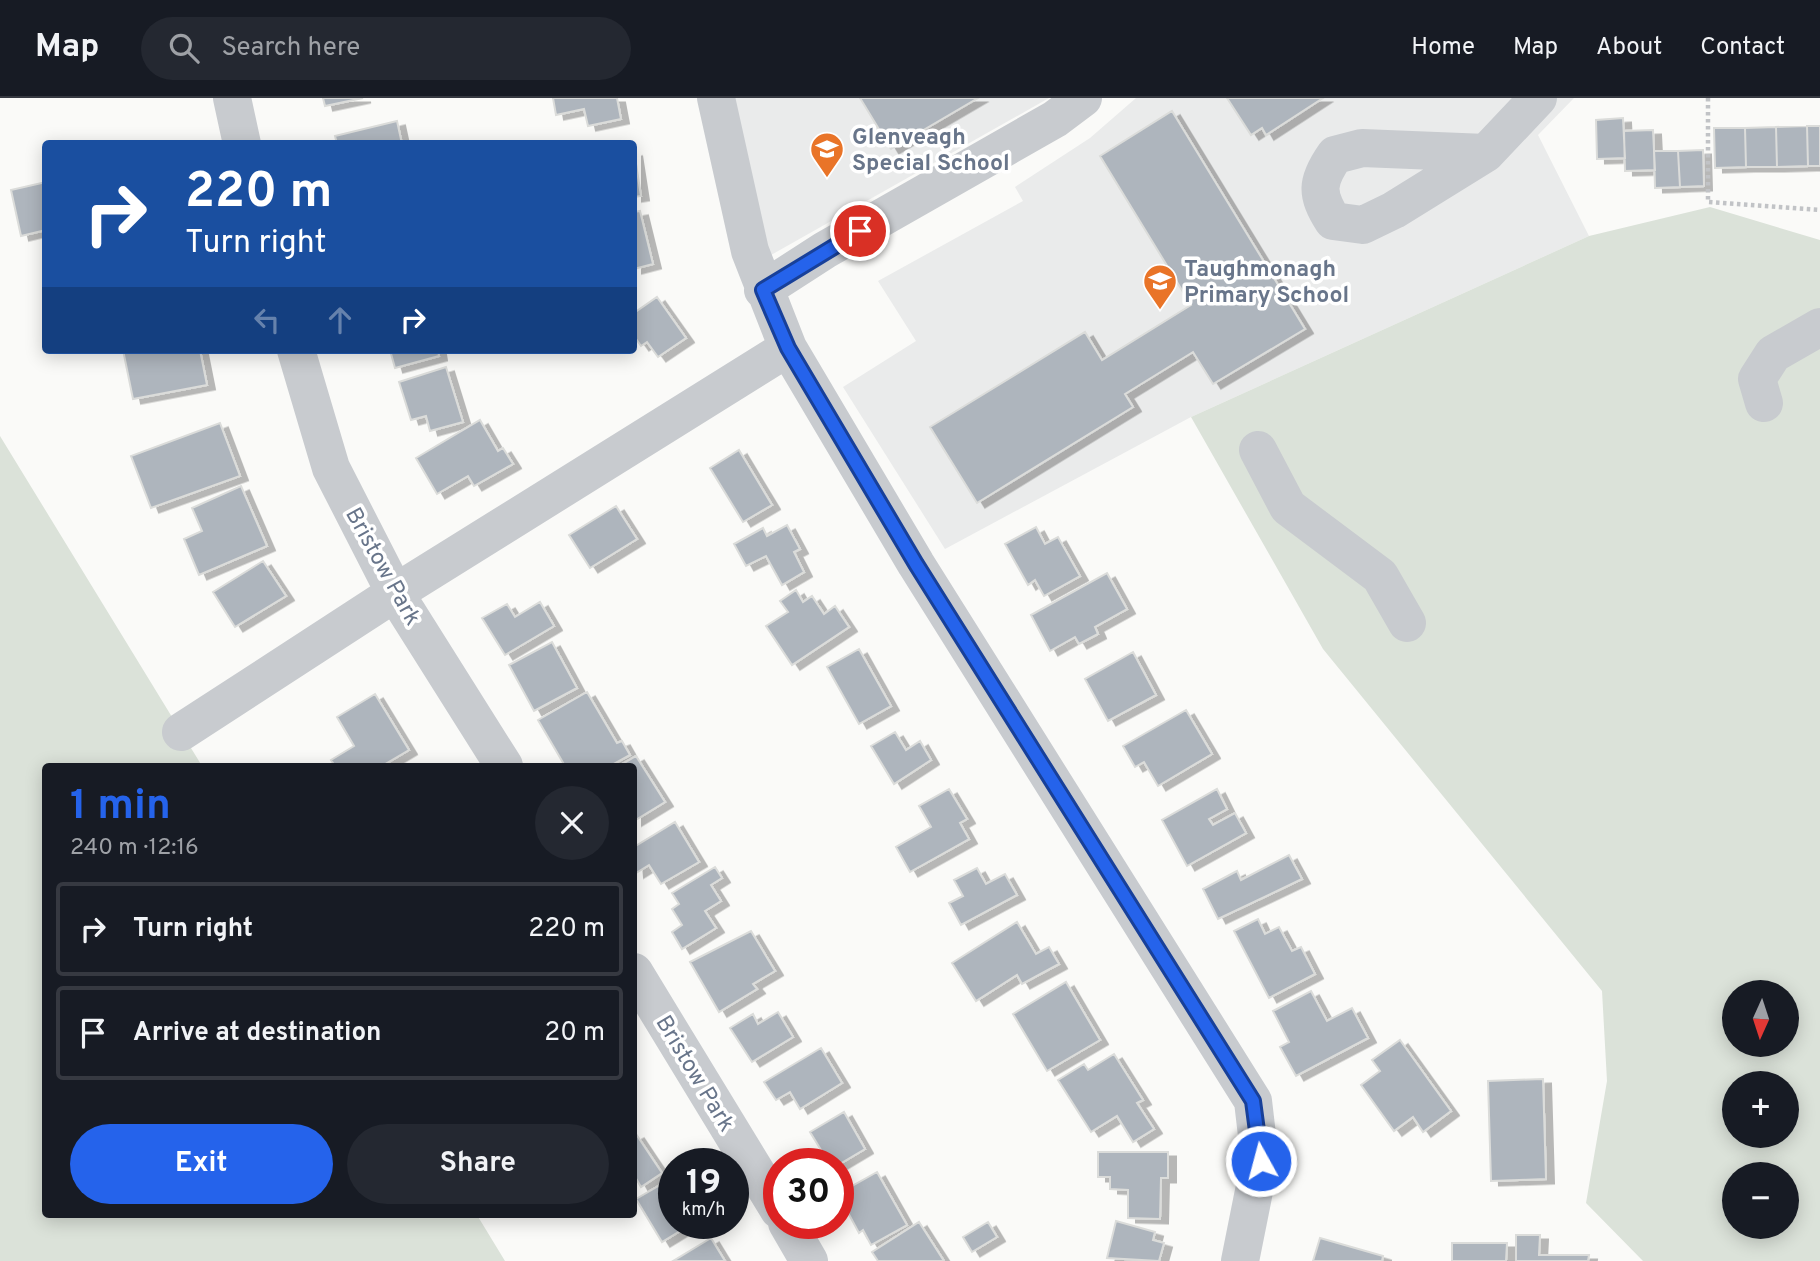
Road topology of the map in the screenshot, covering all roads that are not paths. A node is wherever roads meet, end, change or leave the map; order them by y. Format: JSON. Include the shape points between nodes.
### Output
{"nodes":[{"id":1,"x":232,"y":98,"type":"edge"},
{"id":2,"x":716,"y":98,"type":"edge"},
{"id":3,"x":1083,"y":98,"type":"edge"},
{"id":4,"x":1538,"y":98,"type":"edge"},
{"id":5,"x":241,"y":140,"type":"edge"},
{"id":6,"x":1486,"y":153,"type":"dead end"},
{"id":7,"x":763,"y":290,"type":"junction"},
{"id":8,"x":1820,"y":327,"type":"edge"},
{"id":9,"x":788,"y":348,"type":"junction"},
{"id":10,"x":297,"y":354,"type":"edge"},
{"id":11,"x":1765,"y":403,"type":"dead end"},
{"id":12,"x":1258,"y":450,"type":"dead end"},
{"id":13,"x":395,"y":593,"type":"junction"},
{"id":14,"x":1406,"y":623,"type":"dead end"},
{"id":15,"x":181,"y":732,"type":"dead end"},
{"id":16,"x":502,"y":763,"type":"edge"},
{"id":17,"x":637,"y":977,"type":"edge"},
{"id":18,"x":763,"y":1184,"type":"edge"},
{"id":19,"x":796,"y":1239,"type":"edge"},
{"id":20,"x":809,"y":1261,"type":"edge"},
{"id":21,"x":1240,"y":1261,"type":"edge"}],
"edges":[{"from":1,"to":5,"type":"street"},
{"from":2,"to":7,"type":"street"},
{"from":3,"to":7,"type":"street","via":[[1055,119]]},
{"from":4,"to":6,"type":"street"},
{"from":7,"to":9,"type":"street"},
{"from":8,"to":11,"type":"street","via":[[1773,354],[1757,379]]},
{"from":9,"to":13,"type":"street"},
{"from":9,"to":21,"type":"street","via":[[916,564],[1253,1101],[1261,1161]]},
{"from":10,"to":13,"type":"street","name":"Bristow Park","via":[[331,468]]},
{"from":12,"to":14,"type":"street","via":[[1289,508],[1380,576]]},
{"from":13,"to":15,"type":"street"},
{"from":13,"to":16,"type":"street","name":"Bristow Park"},
{"from":17,"to":18,"type":"street","name":"Bristow Park"},
{"from":19,"to":20,"type":"street"}]}
